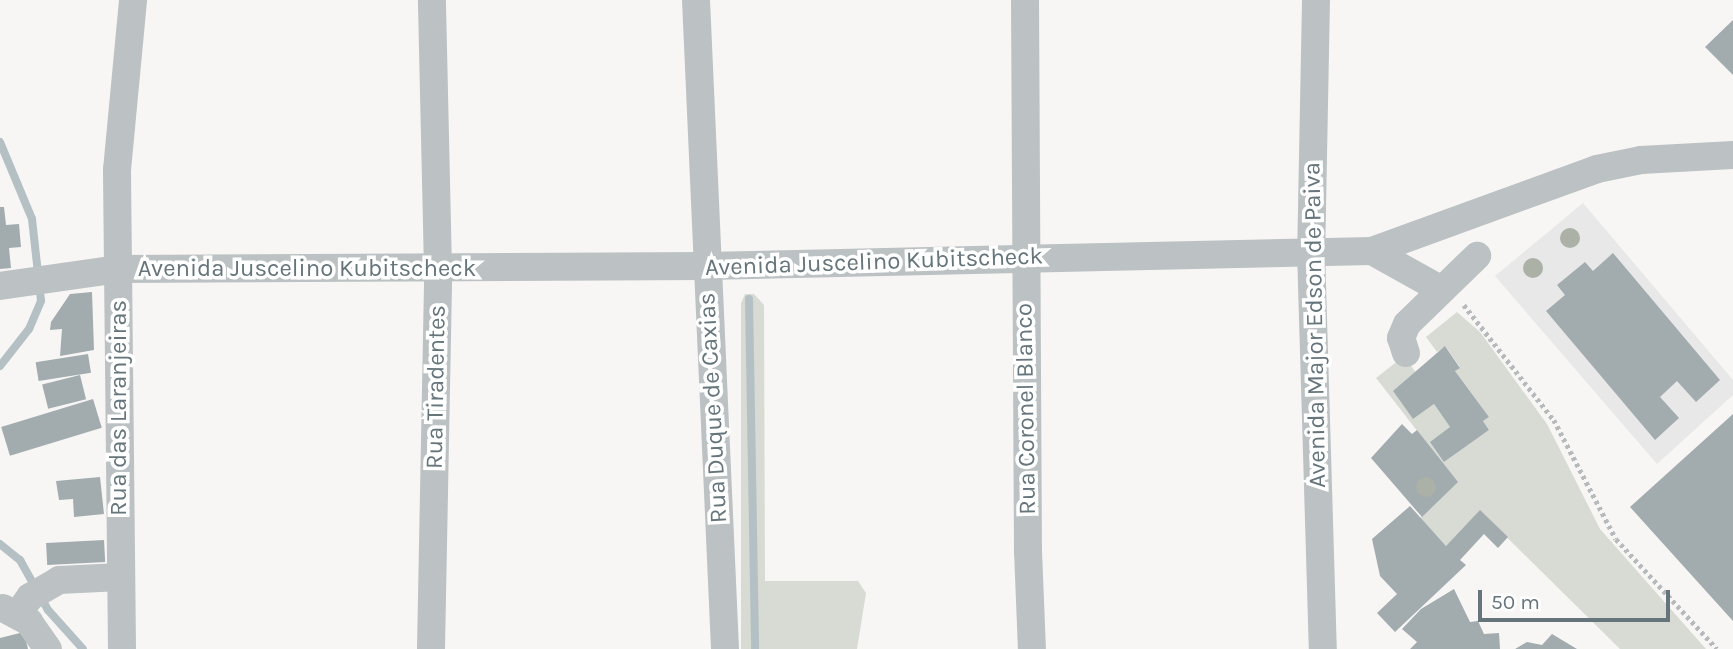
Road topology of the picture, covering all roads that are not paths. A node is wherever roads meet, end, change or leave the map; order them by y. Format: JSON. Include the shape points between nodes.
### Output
{"nodes":[{"id":1,"x":134,"y":0,"type":"edge"},
{"id":2,"x":432,"y":0,"type":"edge"},
{"id":3,"x":696,"y":0,"type":"edge"},
{"id":4,"x":1025,"y":0,"type":"edge"},
{"id":5,"x":1316,"y":0,"type":"edge"},
{"id":6,"x":1733,"y":155,"type":"edge"},
{"id":7,"x":1311,"y":251,"type":"junction"},
{"id":8,"x":1372,"y":251,"type":"junction"},
{"id":9,"x":1477,"y":256,"type":"dead end"},
{"id":10,"x":1025,"y":257,"type":"junction"},
{"id":11,"x":705,"y":266,"type":"junction"},
{"id":12,"x":118,"y":269,"type":"junction"},
{"id":13,"x":438,"y":269,"type":"junction"},
{"id":14,"x":0,"y":286,"type":"edge"},
{"id":15,"x":1440,"y":289,"type":"junction"},
{"id":16,"x":1406,"y":353,"type":"dead end"},
{"id":17,"x":121,"y":577,"type":"junction"},
{"id":18,"x":16,"y":606,"type":"edge"},
{"id":19,"x":48,"y":649,"type":"edge"},
{"id":20,"x":122,"y":649,"type":"edge"},
{"id":21,"x":430,"y":649,"type":"edge"},
{"id":22,"x":725,"y":649,"type":"edge"},
{"id":23,"x":1032,"y":649,"type":"edge"},
{"id":24,"x":1323,"y":649,"type":"edge"}],
"edges":[{"from":1,"to":12,"type":"street","name":"Rua das Laranjeiras","via":[[117,170]]},
{"from":2,"to":13,"type":"street","name":"Rua Tiradentes"},
{"from":3,"to":11,"type":"street","name":"Rua Duque de Caxias"},
{"from":4,"to":10,"type":"street","name":"Rua Coronel Blanco"},
{"from":5,"to":7,"type":"street","name":"Avenida Major Edson de Paiva"},
{"from":6,"to":8,"type":"street","name":"Avenida Juscelino Kubitscheck","via":[[1641,160],[1597,169]]},
{"from":7,"to":8,"type":"street","name":"Avenida Juscelino Kubitscheck"},
{"from":7,"to":10,"type":"street","name":"Avenida Juscelino Kubitscheck"},
{"from":7,"to":24,"type":"street","name":"Avenida Major Edson de Paiva"},
{"from":8,"to":15,"type":"street"},
{"from":9,"to":15,"type":"street"},
{"from":10,"to":11,"type":"street","name":"Avenida Juscelino Kubitscheck"},
{"from":10,"to":23,"type":"street","name":"Rua Coronel Blanco"},
{"from":11,"to":13,"type":"street","name":"Avenida Juscelino Kubitscheck"},
{"from":11,"to":22,"type":"street","name":"Rua Duque de Caxias"},
{"from":12,"to":13,"type":"street","name":"Avenida Juscelino Kubitscheck"},
{"from":12,"to":14,"type":"street","name":"Avenida Juscelino Kubitscheck"},
{"from":12,"to":17,"type":"street","name":"Rua das Laranjeiras"},
{"from":13,"to":21,"type":"street","name":"Rua Tiradentes"},
{"from":15,"to":16,"type":"street","via":[[1407,324],[1401,338]]},
{"from":17,"to":18,"type":"street","via":[[59,580]]},
{"from":17,"to":20,"type":"street","name":"Rua das Laranjeiras"},
{"from":18,"to":19,"type":"street"}]}
